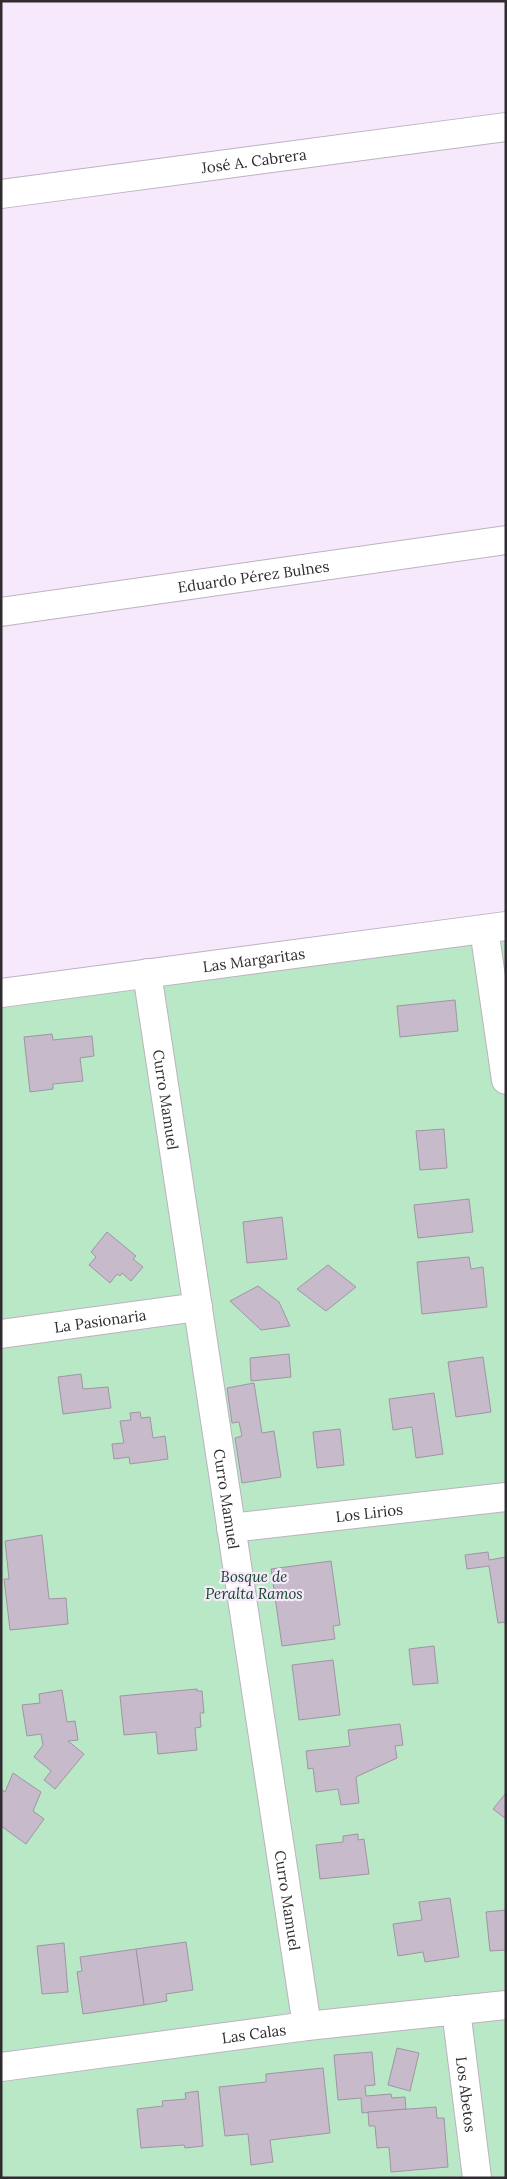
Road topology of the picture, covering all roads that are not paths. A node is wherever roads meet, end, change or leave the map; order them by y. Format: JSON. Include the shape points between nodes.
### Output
{"nodes":[{"id":1,"x":506,"y":127,"type":"edge"},
{"id":2,"x":1,"y":194,"type":"edge"},
{"id":3,"x":506,"y":540,"type":"edge"},
{"id":4,"x":1,"y":612,"type":"edge"},
{"id":5,"x":495,"y":927,"type":"edge"},
{"id":6,"x":147,"y":974,"type":"junction"},
{"id":7,"x":1,"y":993,"type":"edge"},
{"id":8,"x":506,"y":1080,"type":"edge"},
{"id":9,"x":198,"y":1307,"type":"junction"},
{"id":10,"x":1,"y":1334,"type":"edge"},
{"id":11,"x":506,"y":1497,"type":"edge"},
{"id":12,"x":231,"y":1528,"type":"junction"},
{"id":13,"x":506,"y":2004,"type":"edge"},
{"id":14,"x":456,"y":2010,"type":"junction"},
{"id":15,"x":307,"y":2026,"type":"junction"},
{"id":16,"x":1,"y":2066,"type":"edge"},
{"id":17,"x":477,"y":2178,"type":"edge"}],
"edges":[{"from":1,"to":2,"type":"street","name":"José A. Cabrera"},
{"from":3,"to":4,"type":"street","name":"Eduardo Pérez Bulnes"},
{"from":5,"to":6,"type":"street","name":"Las Margaritas"},
{"from":5,"to":8,"type":"street"},
{"from":6,"to":7,"type":"street","name":"Las Margaritas"},
{"from":6,"to":9,"type":"street","name":"Curro Mamuel"},
{"from":9,"to":10,"type":"street","name":"La Pasionaria"},
{"from":9,"to":12,"type":"street","name":"Curro Mamuel"},
{"from":11,"to":12,"type":"street","name":"Los Lirios"},
{"from":12,"to":15,"type":"street","name":"Curro Mamuel"},
{"from":13,"to":14,"type":"street","name":"Las Calas"},
{"from":14,"to":15,"type":"street","name":"Las Calas"},
{"from":14,"to":17,"type":"street","name":"Los Abetos"},
{"from":15,"to":16,"type":"street","name":"Las Calas"}]}
